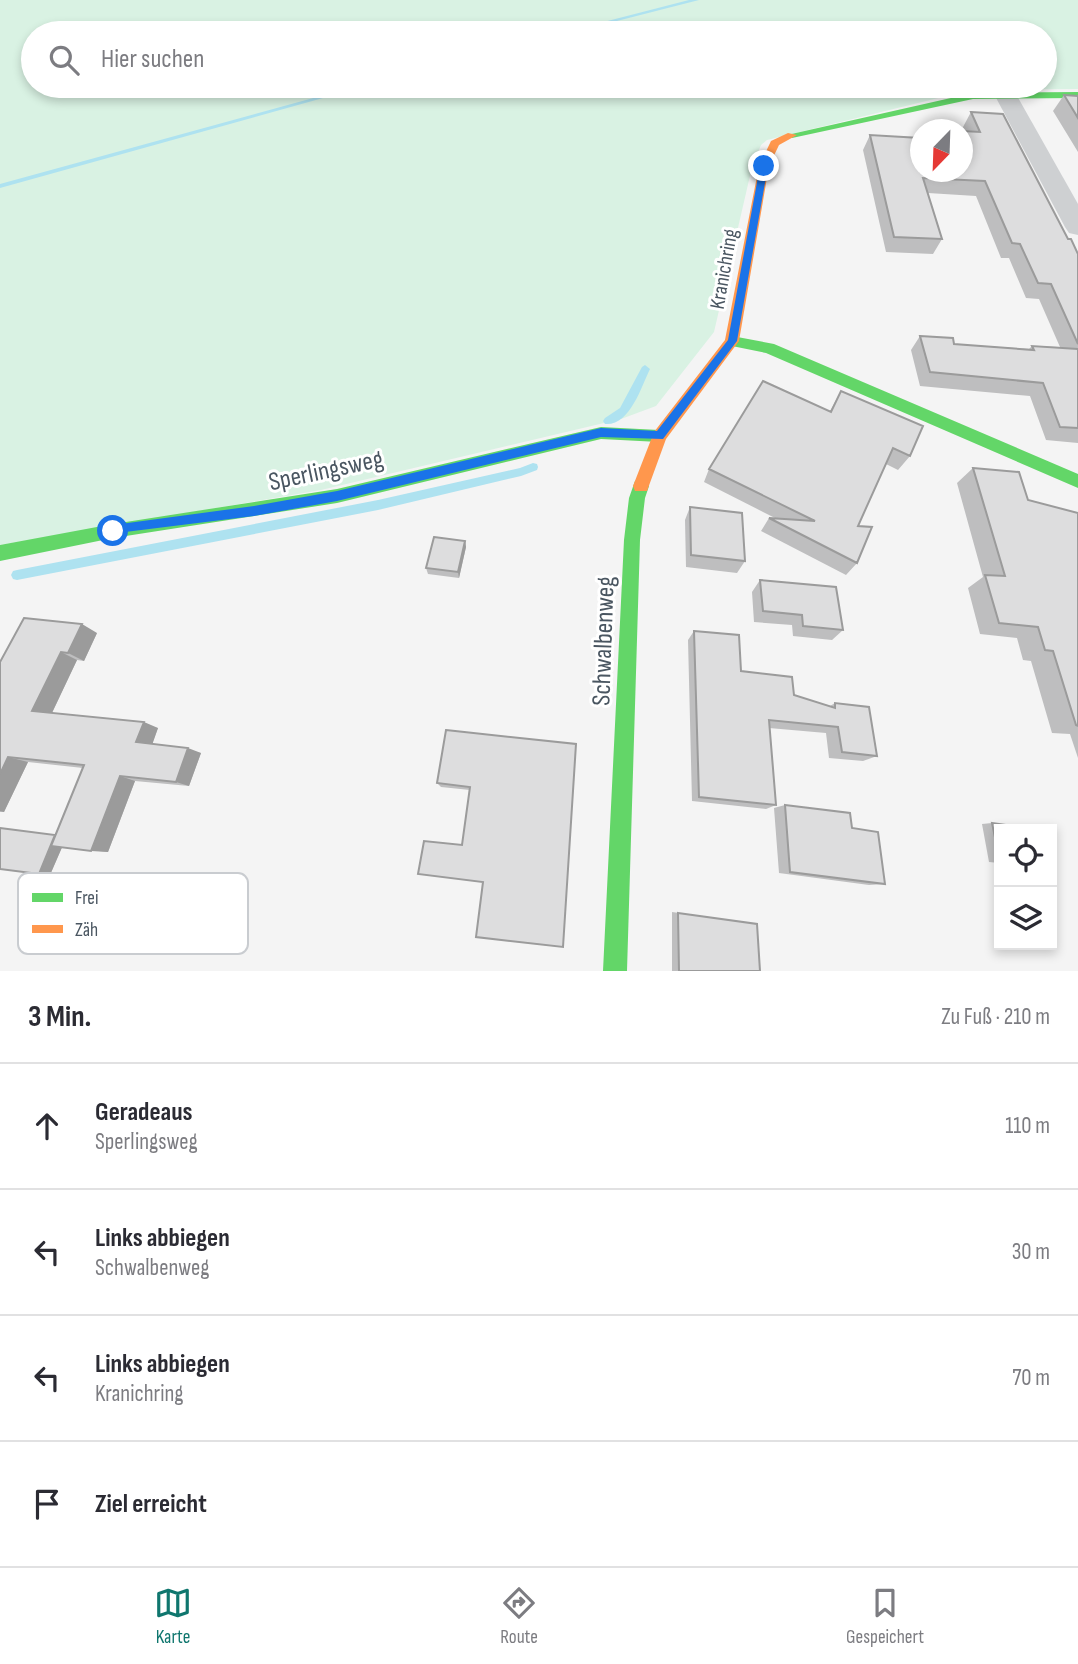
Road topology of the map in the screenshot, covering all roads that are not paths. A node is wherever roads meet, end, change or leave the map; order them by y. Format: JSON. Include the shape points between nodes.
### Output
{"nodes":[{"id":1,"x":1057,"y":95,"type":"edge"},
{"id":2,"x":1078,"y":96,"type":"edge"},
{"id":3,"x":964,"y":98,"type":"edge"},
{"id":4,"x":1007,"y":98,"type":"edge"},
{"id":5,"x":1078,"y":227,"type":"edge"},
{"id":6,"x":733,"y":341,"type":"junction"},
{"id":7,"x":659,"y":436,"type":"junction"},
{"id":8,"x":1078,"y":481,"type":"edge"},
{"id":9,"x":0,"y":552,"type":"edge"},
{"id":10,"x":615,"y":971,"type":"edge"}],
"edges":[{"from":1,"to":2,"type":"street","name":"Kranichring"},
{"from":3,"to":6,"type":"street","name":"Kranichring","via":[[795,134],[775,144],[764,166]]},
{"from":4,"to":5,"type":"street"},
{"from":6,"to":7,"type":"street","name":"Schwalbenweg"},
{"from":6,"to":8,"type":"street","name":"Kranichring","via":[[769,348]]},
{"from":7,"to":9,"type":"street","name":"Sperlingsweg","via":[[601,433],[337,496]]},
{"from":7,"to":10,"type":"street","name":"Schwalbenweg","via":[[637,498],[632,540]]}]}
